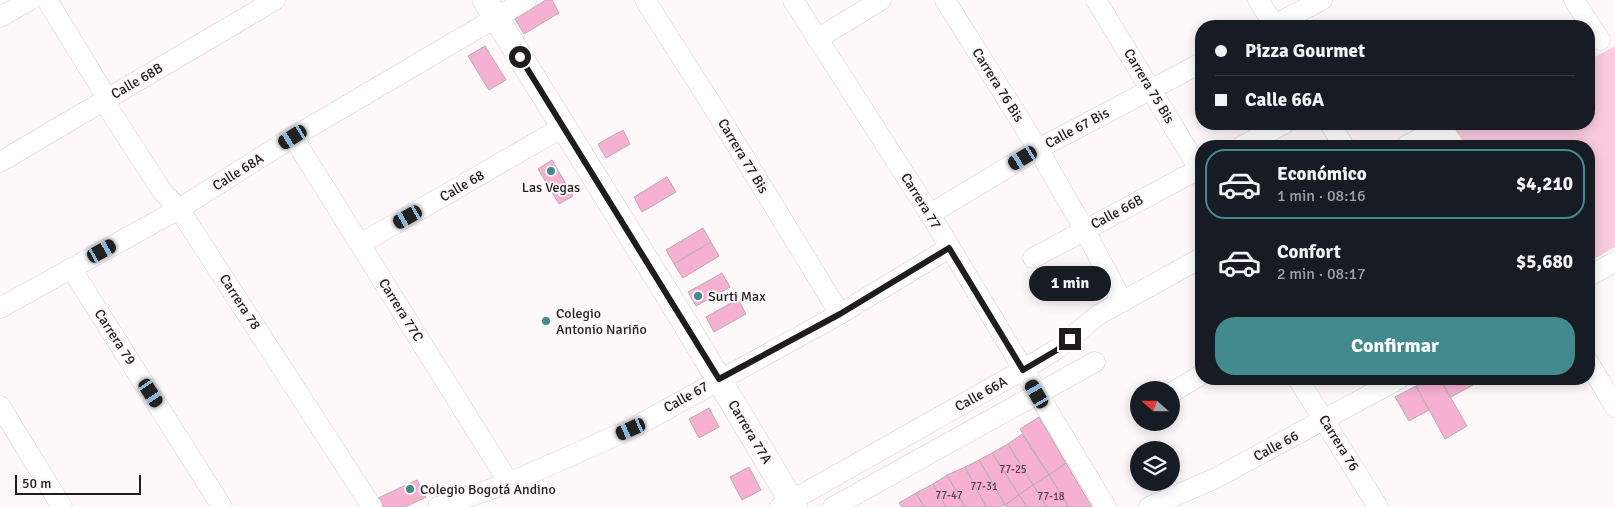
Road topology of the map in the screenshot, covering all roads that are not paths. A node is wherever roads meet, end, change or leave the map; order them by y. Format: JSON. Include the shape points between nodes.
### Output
{"nodes":[{"id":1,"x":30,"y":0,"type":"edge"},
{"id":2,"x":47,"y":0,"type":"edge"},
{"id":3,"x":275,"y":0,"type":"edge"},
{"id":4,"x":526,"y":0,"type":"edge"},
{"id":5,"x":644,"y":0,"type":"edge"},
{"id":6,"x":792,"y":0,"type":"edge"},
{"id":7,"x":881,"y":0,"type":"edge"},
{"id":8,"x":945,"y":0,"type":"edge"},
{"id":9,"x":1096,"y":0,"type":"edge"},
{"id":10,"x":1258,"y":0,"type":"edge"},
{"id":11,"x":1322,"y":0,"type":"edge"},
{"id":12,"x":1574,"y":0,"type":"edge"},
{"id":13,"x":490,"y":9,"type":"edge"},
{"id":14,"x":0,"y":17,"type":"edge"},
{"id":15,"x":1270,"y":20,"type":"edge"},
{"id":16,"x":1285,"y":20,"type":"edge"},
{"id":17,"x":1588,"y":20,"type":"edge"},
{"id":18,"x":817,"y":39,"type":"junction"},
{"id":19,"x":1195,"y":66,"type":"edge"},
{"id":20,"x":1151,"y":89,"type":"junction"},
{"id":21,"x":105,"y":100,"type":"junction"},
{"id":22,"x":563,"y":127,"type":"junction"},
{"id":23,"x":1273,"y":130,"type":"edge"},
{"id":24,"x":1435,"y":130,"type":"edge"},
{"id":25,"x":293,"y":137,"type":"junction"},
{"id":26,"x":1253,"y":140,"type":"edge"},
{"id":27,"x":1417,"y":140,"type":"edge"},
{"id":28,"x":1038,"y":149,"type":"junction"},
{"id":29,"x":1195,"y":159,"type":"edge"},
{"id":30,"x":0,"y":162,"type":"edge"},
{"id":31,"x":1195,"y":172,"type":"edge"},
{"id":32,"x":180,"y":209,"type":"junction"},
{"id":33,"x":930,"y":214,"type":"junction"},
{"id":34,"x":1084,"y":229,"type":"junction"},
{"id":35,"x":360,"y":244,"type":"junction"},
{"id":36,"x":949,"y":248,"type":"junction"},
{"id":37,"x":1033,"y":258,"type":"dead end"},
{"id":38,"x":1195,"y":261,"type":"edge"},
{"id":39,"x":1615,"y":262,"type":"edge"},
{"id":40,"x":71,"y":268,"type":"junction"},
{"id":41,"x":1595,"y":273,"type":"edge"},
{"id":42,"x":1122,"y":301,"type":"junction"},
{"id":43,"x":0,"y":308,"type":"edge"},
{"id":44,"x":840,"y":314,"type":"junction"},
{"id":45,"x":1095,"y":362,"type":"dead end"},
{"id":46,"x":1023,"y":370,"type":"junction"},
{"id":47,"x":1595,"y":373,"type":"edge"},
{"id":48,"x":719,"y":379,"type":"junction"},
{"id":49,"x":1195,"y":379,"type":"edge"},
{"id":50,"x":1302,"y":385,"type":"edge"},
{"id":51,"x":1389,"y":385,"type":"edge"},
{"id":52,"x":1180,"y":388,"type":"edge"},
{"id":53,"x":1037,"y":394,"type":"junction"},
{"id":54,"x":0,"y":406,"type":"edge"},
{"id":55,"x":1615,"y":407,"type":"edge"},
{"id":56,"x":1325,"y":419,"type":"junction"},
{"id":57,"x":508,"y":483,"type":"junction"},
{"id":58,"x":789,"y":505,"type":"edge"},
{"id":59,"x":62,"y":507,"type":"edge"},
{"id":60,"x":222,"y":507,"type":"edge"},
{"id":61,"x":372,"y":507,"type":"edge"},
{"id":62,"x":438,"y":507,"type":"edge"},
{"id":63,"x":833,"y":507,"type":"edge"},
{"id":64,"x":1106,"y":507,"type":"edge"},
{"id":65,"x":1149,"y":507,"type":"edge"},
{"id":66,"x":1378,"y":507,"type":"edge"}],
"edges":[{"from":1,"to":14,"type":"street"},
{"from":2,"to":21,"type":"street","name":"Carrera 78"},
{"from":3,"to":21,"type":"street","name":"Calle 68B"},
{"from":4,"to":13,"type":"street","name":"Calle 68A"},
{"from":5,"to":44,"type":"street","name":"Carrera 77 Bis"},
{"from":6,"to":18,"type":"street","name":"Carrera 77"},
{"from":7,"to":18,"type":"street"},
{"from":8,"to":28,"type":"street","name":"Carrera 76 Bis"},
{"from":9,"to":20,"type":"street","name":"Carrera 75 Bis"},
{"from":10,"to":15,"type":"street"},
{"from":11,"to":16,"type":"street"},
{"from":12,"to":17,"type":"street"},
{"from":13,"to":22,"type":"main road","name":"Carrera 77A"},
{"from":13,"to":25,"type":"street","name":"Calle 68A"},
{"from":18,"to":33,"type":"street","name":"Carrera 77"},
{"from":19,"to":20,"type":"street","name":"Calle 67 Bis"},
{"from":20,"to":28,"type":"street","name":"Calle 67 Bis"},
{"from":20,"to":29,"type":"street","name":"Carrera 75 Bis"},
{"from":21,"to":30,"type":"street","name":"Calle 68B"},
{"from":21,"to":32,"type":"street","name":"Carrera 78","via":[[162,191]]},
{"from":22,"to":35,"type":"street","name":"Calle 68"},
{"from":22,"to":48,"type":"main road","name":"Carrera 77A"},
{"from":23,"to":26,"type":"street"},
{"from":24,"to":27,"type":"street"},
{"from":25,"to":32,"type":"street","name":"Calle 68A"},
{"from":25,"to":35,"type":"street","name":"Carrera 77C"},
{"from":28,"to":33,"type":"street","name":"Calle 67 Bis"},
{"from":28,"to":34,"type":"street","name":"Carrera 76 Bis"},
{"from":31,"to":34,"type":"street","name":"Calle 66B"},
{"from":32,"to":40,"type":"street","name":"Calle 68A"},
{"from":32,"to":61,"type":"street","name":"Carrera 78"},
{"from":33,"to":36,"type":"street","name":"Carrera 77"},
{"from":34,"to":37,"type":"street","name":"Calle 66B"},
{"from":34,"to":42,"type":"street","name":"Carrera 76 Bis"},
{"from":35,"to":57,"type":"street","name":"Carrera 77C"},
{"from":36,"to":44,"type":"street","name":"Calle 67"},
{"from":36,"to":46,"type":"street","name":"Carrera 77"},
{"from":38,"to":42,"type":"street","name":"Calle 66A"},
{"from":39,"to":41,"type":"street"},
{"from":40,"to":43,"type":"street","name":"Calle 68A"},
{"from":40,"to":60,"type":"street","name":"Carrera 79"},
{"from":42,"to":46,"type":"street","name":"Calle 66A","via":[[1098,315],[1057,350]]},
{"from":44,"to":48,"type":"street","name":"Calle 67"},
{"from":45,"to":53,"type":"street","name":"Calle 66A"},
{"from":46,"to":53,"type":"street","name":"Carrera 77"},
{"from":46,"to":58,"type":"street","name":"Calle 66A"},
{"from":47,"to":55,"type":"street"},
{"from":48,"to":57,"type":"street","name":"Calle 67","via":[[631,429]]},
{"from":48,"to":58,"type":"main road","name":"Carrera 77A"},
{"from":49,"to":52,"type":"street"},
{"from":50,"to":56,"type":"street","name":"Carrera 76"},
{"from":51,"to":56,"type":"street","name":"Calle 66"},
{"from":53,"to":63,"type":"street","name":"Calle 66A"},
{"from":53,"to":64,"type":"street","name":"Carrera 77"},
{"from":54,"to":59,"type":"street"},
{"from":56,"to":65,"type":"street","name":"Calle 66","via":[[1214,479]]},
{"from":56,"to":66,"type":"street","name":"Carrera 76"},
{"from":57,"to":62,"type":"street","name":"Calle 67"}]}
